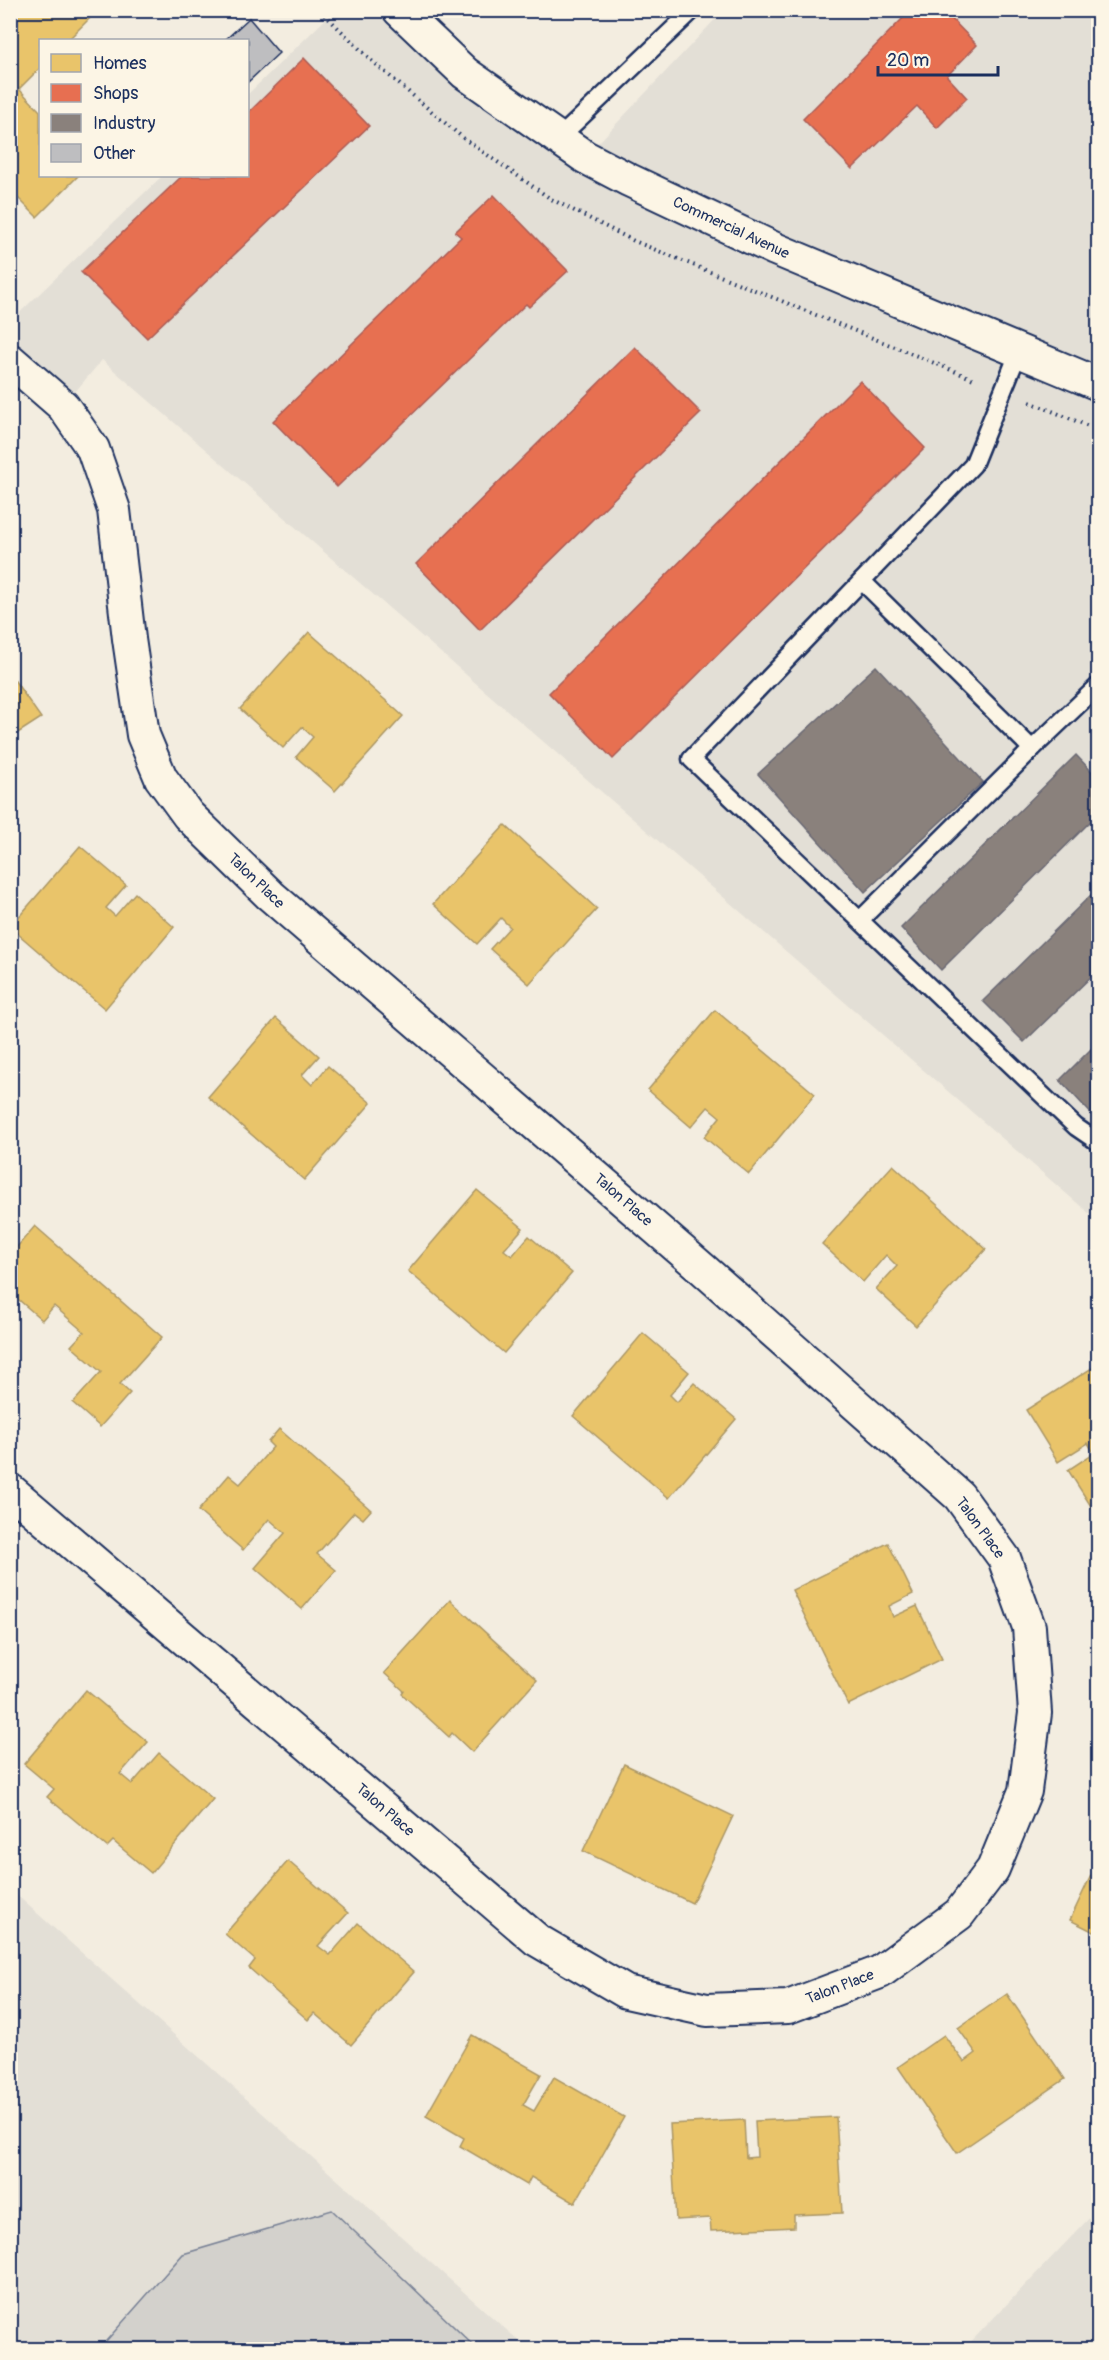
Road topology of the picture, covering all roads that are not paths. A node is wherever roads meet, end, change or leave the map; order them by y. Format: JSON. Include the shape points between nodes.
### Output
{"nodes":[{"id":1,"x":399,"y":10,"type":"edge"},
{"id":2,"x":693,"y":10,"type":"edge"},
{"id":3,"x":559,"y":138,"type":"junction"},
{"id":4,"x":1019,"y":351,"type":"junction"},
{"id":5,"x":10,"y":360,"type":"edge"},
{"id":6,"x":1098,"y":384,"type":"edge"},
{"id":7,"x":862,"y":581,"type":"junction"},
{"id":8,"x":1098,"y":686,"type":"edge"},
{"id":9,"x":1032,"y":749,"type":"junction"},
{"id":10,"x":860,"y":920,"type":"junction"},
{"id":11,"x":1098,"y":1142,"type":"edge"},
{"id":12,"x":10,"y":1490,"type":"edge"}],
"edges":[{"from":1,"to":3,"type":"street","name":"Commercial Avenue","via":[[465,73]]},
{"from":2,"to":3,"type":"lane"},
{"from":3,"to":4,"type":"street","name":"Commercial Avenue","via":[[629,180],[774,249]]},
{"from":4,"to":6,"type":"street","name":"Commercial Avenue"},
{"from":4,"to":7,"type":"lane","via":[[973,465]]},
{"from":5,"to":12,"type":"street","name":"Talon Place","via":[[63,405],[93,449],[114,510],[143,735],[161,778],[188,815],[270,896],[959,1496],[1004,1558],[1029,1627],[1035,1713],[1024,1791],[993,1869],[958,1914],[880,1972],[788,2007],[707,2010],[626,1992],[537,1940]]},
{"from":7,"to":9,"type":"lane"},
{"from":7,"to":10,"type":"lane","via":[[692,759]]},
{"from":8,"to":9,"type":"lane"},
{"from":9,"to":10,"type":"lane"},
{"from":10,"to":11,"type":"lane","via":[[1076,1127]]}]}
